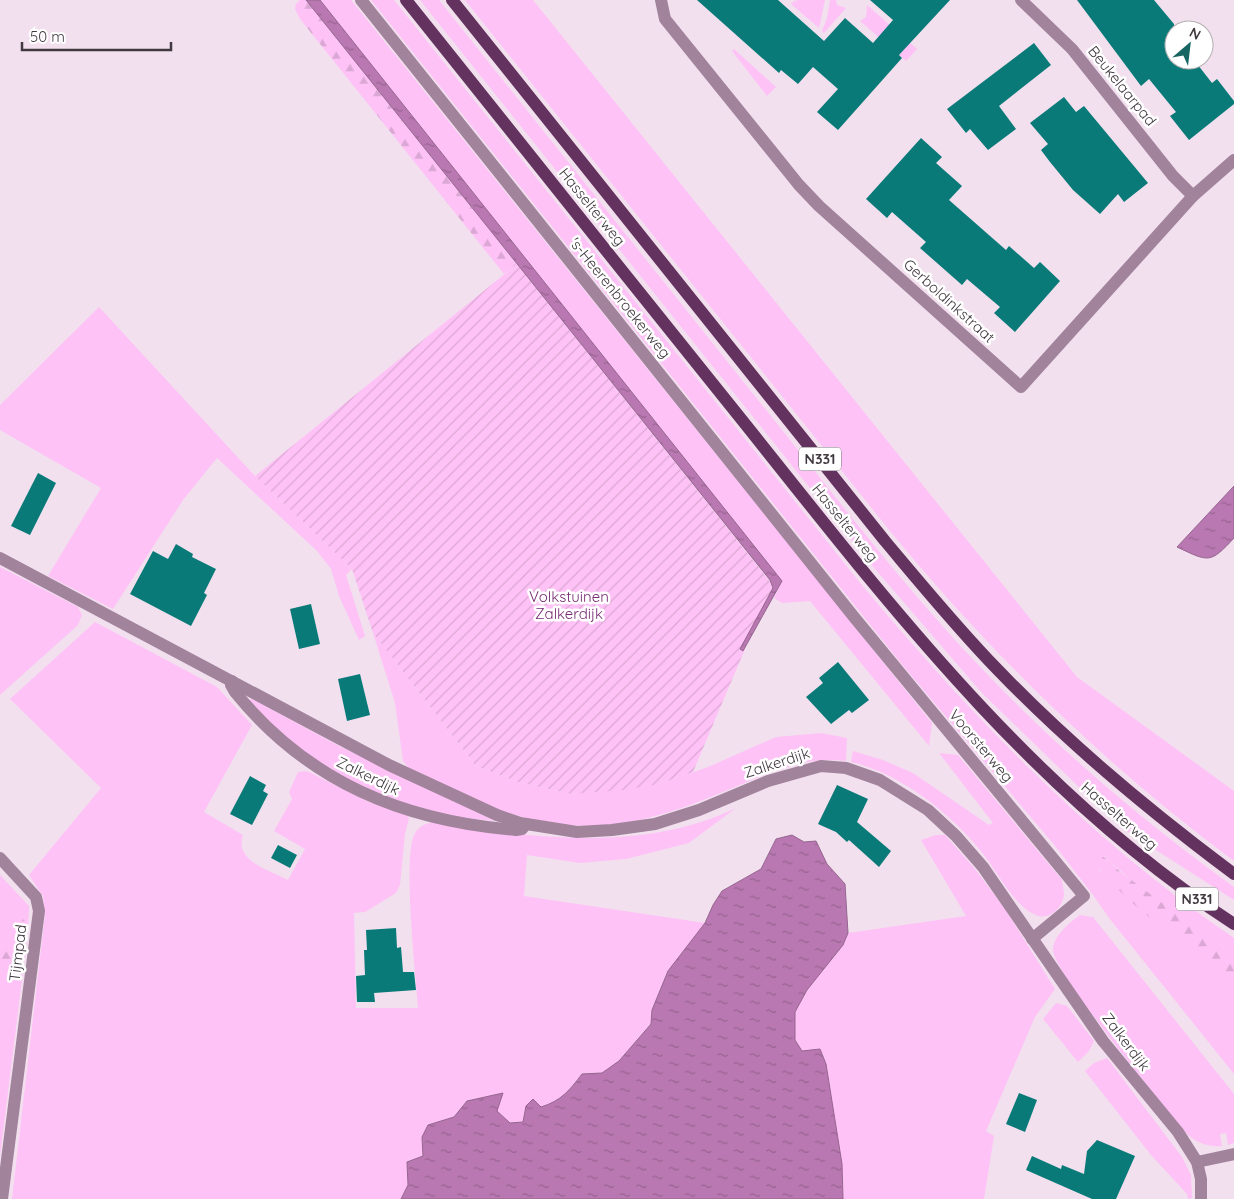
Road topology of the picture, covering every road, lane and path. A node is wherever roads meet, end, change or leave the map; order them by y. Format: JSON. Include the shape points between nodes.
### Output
{"nodes":[{"id":1,"x":361,"y":0,"type":"edge"},
{"id":2,"x":406,"y":0,"type":"edge"},
{"id":3,"x":452,"y":0,"type":"edge"},
{"id":4,"x":661,"y":0,"type":"edge"},
{"id":5,"x":1021,"y":0,"type":"edge"},
{"id":6,"x":1234,"y":160,"type":"edge"},
{"id":7,"x":1193,"y":196,"type":"junction"},
{"id":8,"x":0,"y":558,"type":"edge"},
{"id":9,"x":854,"y":616,"type":"joint"},
{"id":10,"x":232,"y":681,"type":"junction"},
{"id":11,"x":526,"y":824,"type":"junction"},
{"id":12,"x":0,"y":858,"type":"edge"},
{"id":13,"x":1234,"y":874,"type":"edge"},
{"id":14,"x":1234,"y":924,"type":"edge"},
{"id":15,"x":1032,"y":939,"type":"junction"},
{"id":16,"x":1234,"y":1154,"type":"edge"},
{"id":17,"x":1197,"y":1162,"type":"junction"},
{"id":18,"x":2,"y":1199,"type":"edge"},
{"id":19,"x":1201,"y":1199,"type":"edge"}],
"edges":[{"from":1,"to":9,"type":"street","name":"'s-Heerenbroekerweg"},
{"from":2,"to":14,"type":"main road","name":"Hasselterweg","number":"N331","via":[[845,550],[956,681],[1058,785],[1108,829],[1160,873]]},
{"from":3,"to":13,"type":"main road","name":"Hasselterweg","number":"N331","via":[[947,615],[1058,730],[1190,842]]},
{"from":4,"to":7,"type":"street","name":"Gerboldinkstraat","via":[[665,18],[799,185],[1021,387]]},
{"from":5,"to":7,"type":"street","name":"Beukelaarpad","via":[[1072,49],[1173,176]]},
{"from":6,"to":7,"type":"street","name":"Gerboldinkstraat"},
{"from":8,"to":10,"type":"street","name":"Zalkerdijk"},
{"from":9,"to":15,"type":"street","name":"Voorsterweg","via":[[1084,896]]},
{"from":10,"to":11,"type":"street","name":"Zalkerdijk","via":[[389,765],[497,815]]},
{"from":10,"to":11,"type":"street","name":"Zalkerdijk","via":[[235,692],[273,734],[311,764],[353,790],[439,820],[516,830]]},
{"from":11,"to":15,"type":"street","name":"Zalkerdijk","via":[[577,832],[655,824],[794,772],[821,766],[846,768],[880,780],[928,810],[983,867]]},
{"from":12,"to":18,"type":"street","name":"Tijmpad","via":[[38,904]]},
{"from":15,"to":17,"type":"street","name":"Zalkerdijk","via":[[1103,1040],[1178,1132]]},
{"from":16,"to":17,"type":"street"},
{"from":17,"to":19,"type":"street"}]}
